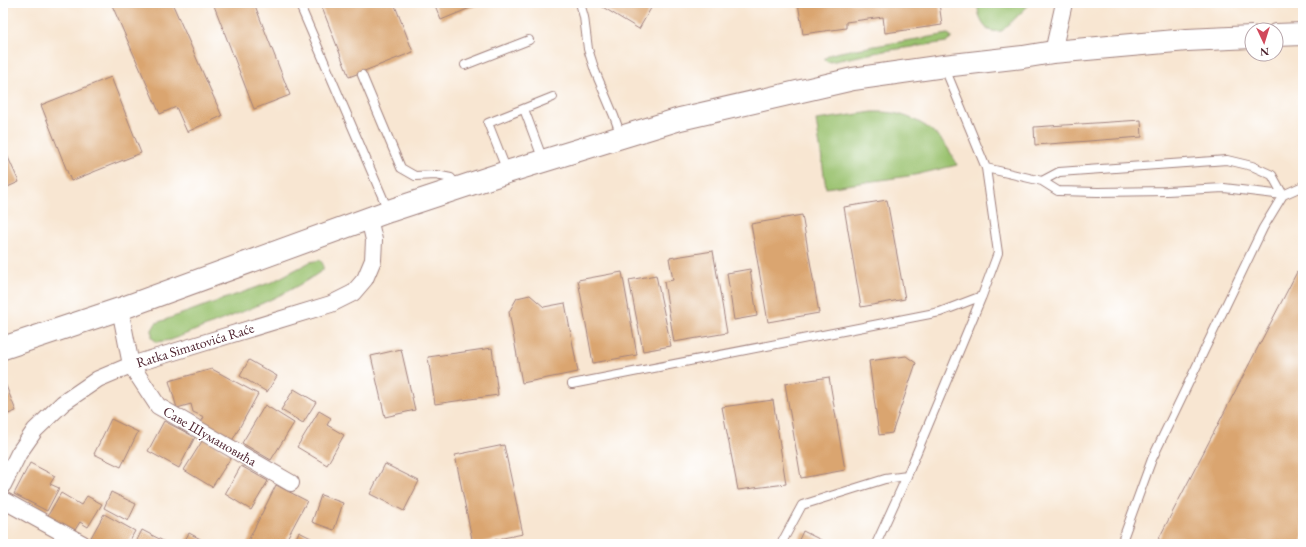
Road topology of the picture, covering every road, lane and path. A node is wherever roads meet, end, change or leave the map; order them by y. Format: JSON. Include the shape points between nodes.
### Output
{"nodes":[{"id":1,"x":299,"y":3,"type":"edge"},
{"id":2,"x":580,"y":3,"type":"edge"},
{"id":3,"x":1064,"y":3,"type":"edge"},
{"id":4,"x":1303,"y":34,"type":"edge"},
{"id":5,"x":1284,"y":35,"type":"edge"},
{"id":6,"x":1244,"y":36,"type":"edge"},
{"id":7,"x":529,"y":40,"type":"dead end"},
{"id":8,"x":1053,"y":52,"type":"junction"},
{"id":9,"x":465,"y":65,"type":"dead end"},
{"id":10,"x":944,"y":66,"type":"junction"},
{"id":11,"x":362,"y":75,"type":"dead end"},
{"id":12,"x":553,"y":97,"type":"dead end"},
{"id":13,"x":524,"y":108,"type":"junction"},
{"id":14,"x":621,"y":136,"type":"junction"},
{"id":15,"x":544,"y":161,"type":"junction"},
{"id":16,"x":986,"y":168,"type":"junction"},
{"id":17,"x":507,"y":172,"type":"junction"},
{"id":18,"x":1042,"y":181,"type":"junction"},
{"id":19,"x":1303,"y":186,"type":"edge"},
{"id":20,"x":458,"y":188,"type":"junction"},
{"id":21,"x":1283,"y":196,"type":"junction"},
{"id":22,"x":389,"y":211,"type":"junction"},
{"id":23,"x":369,"y":218,"type":"junction"},
{"id":24,"x":982,"y":296,"type":"junction"},
{"id":25,"x":120,"y":309,"type":"junction"},
{"id":26,"x":3,"y":348,"type":"edge"},
{"id":27,"x":131,"y":365,"type":"junction"},
{"id":28,"x":572,"y":384,"type":"dead end"},
{"id":29,"x":907,"y":476,"type":"junction"},
{"id":30,"x":291,"y":483,"type":"dead end"},
{"id":31,"x":3,"y":485,"type":"edge"},
{"id":32,"x":3,"y":500,"type":"edge"},
{"id":33,"x":83,"y":544,"type":"edge"},
{"id":34,"x":782,"y":544,"type":"edge"},
{"id":35,"x":876,"y":544,"type":"edge"},
{"id":36,"x":1121,"y":544,"type":"edge"}],
"edges":[{"from":1,"to":22,"type":"lane"},
{"from":2,"to":14,"type":"lane","via":[[588,49]]},
{"from":3,"to":8,"type":"street"},
{"from":4,"to":5,"type":"main road"},
{"from":6,"to":8,"type":"main road"},
{"from":7,"to":9,"type":"lane"},
{"from":8,"to":10,"type":"main road"},
{"from":10,"to":14,"type":"main road","via":[[853,79],[680,119]]},
{"from":10,"to":16,"type":"lane"},
{"from":11,"to":20,"type":"lane","via":[[401,168],[415,176],[436,175],[451,178]]},
{"from":12,"to":13,"type":"lane"},
{"from":13,"to":15,"type":"lane"},
{"from":13,"to":17,"type":"lane","via":[[488,123]]},
{"from":14,"to":15,"type":"main road"},
{"from":15,"to":17,"type":"main road"},
{"from":16,"to":18,"type":"lane"},
{"from":16,"to":24,"type":"lane","via":[[998,253]]},
{"from":17,"to":20,"type":"main road"},
{"from":18,"to":21,"type":"lane","via":[[1058,191],[1224,188]]},
{"from":18,"to":21,"type":"lane","via":[[1059,172],[1227,160],[1252,166],[1272,175]]},
{"from":19,"to":21,"type":"lane"},
{"from":20,"to":22,"type":"main road"},
{"from":21,"to":36,"type":"lane","via":[[1263,228],[1152,459]]},
{"from":22,"to":23,"type":"main road"},
{"from":23,"to":25,"type":"main road"},
{"from":23,"to":27,"type":"street","name":"Ratka Simatovića Raće","via":[[374,240],[373,260],[365,279],[353,293],[331,304]]},
{"from":24,"to":28,"type":"lane","via":[[940,312]]},
{"from":24,"to":29,"type":"lane"},
{"from":25,"to":26,"type":"main road"},
{"from":25,"to":27,"type":"street","name":"Саве Шумановића"},
{"from":27,"to":30,"type":"street","name":"Саве Шумановића","via":[[158,406]]},
{"from":27,"to":31,"type":"street","name":"Ratka Simatovića Raće","via":[[98,380],[63,403],[35,430],[19,453]]},
{"from":29,"to":34,"type":"lane","via":[[885,479],[802,506]]},
{"from":29,"to":35,"type":"lane"},
{"from":32,"to":33,"type":"street"}]}
